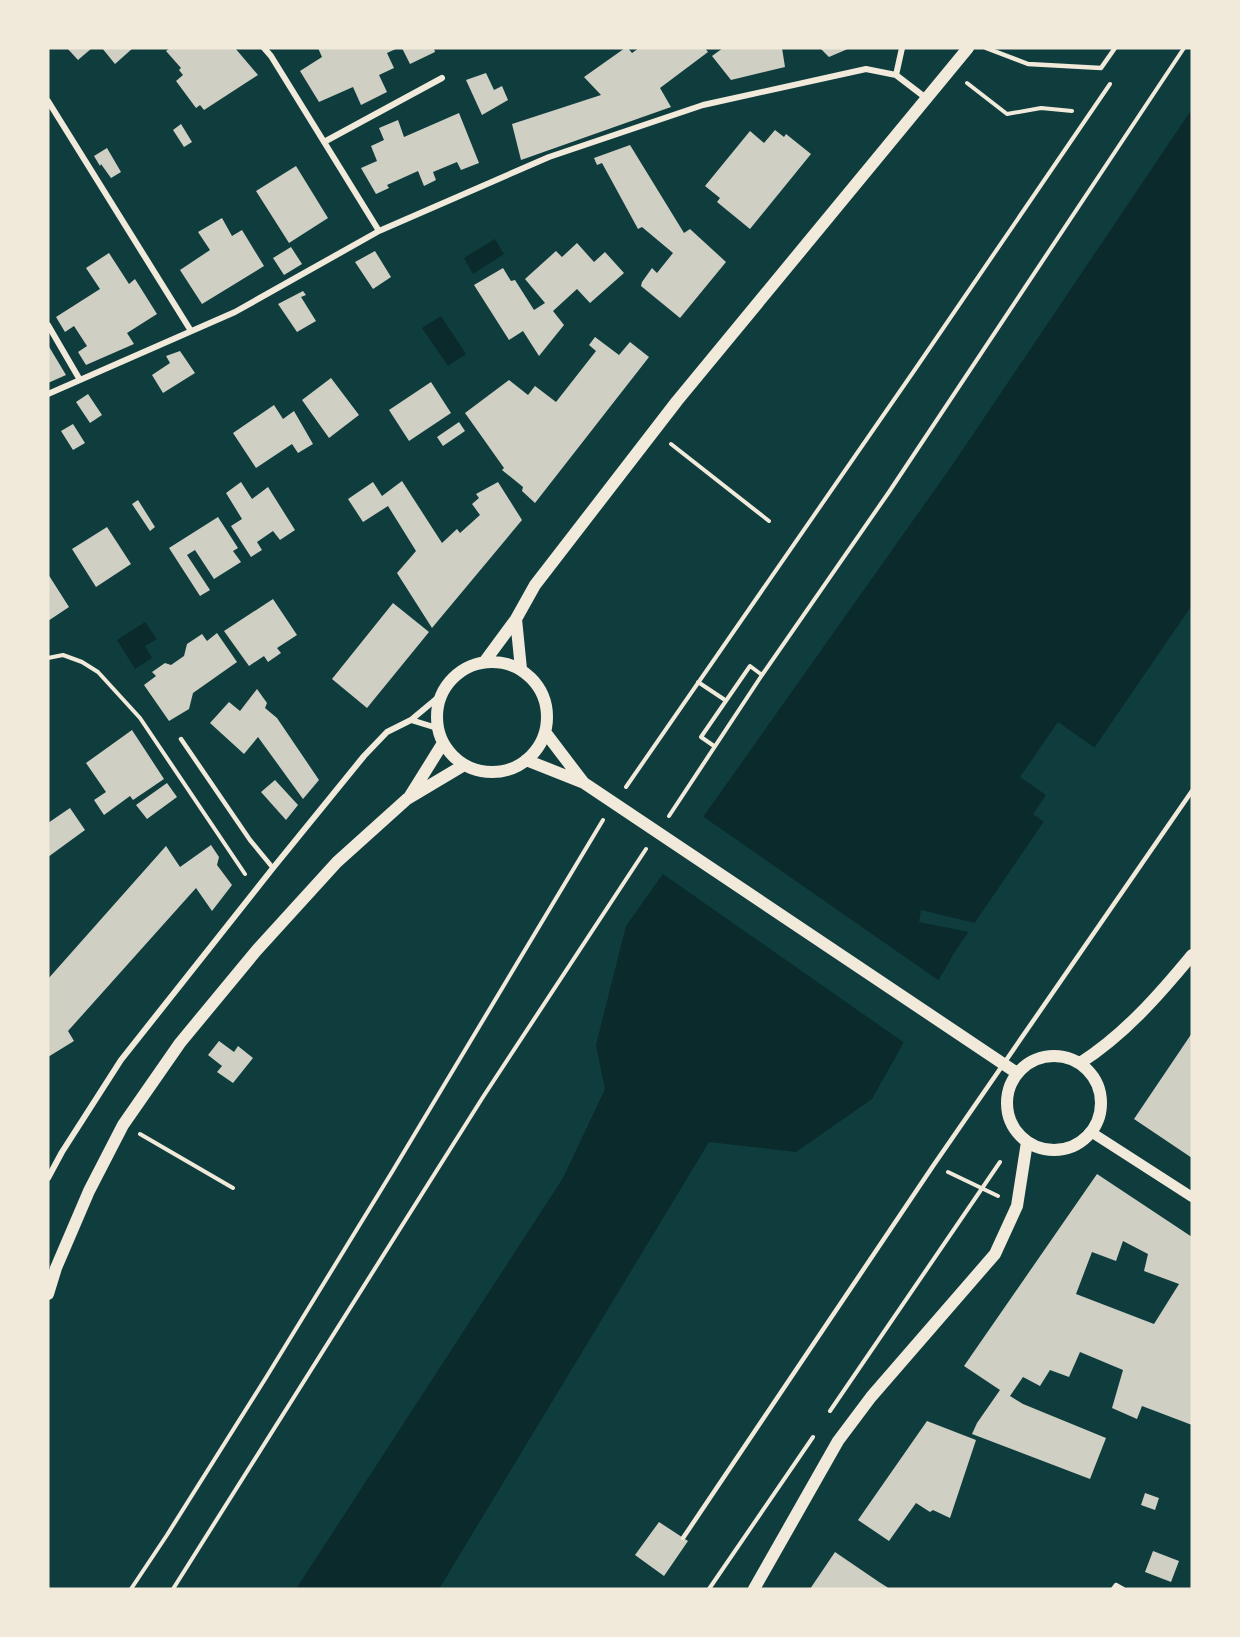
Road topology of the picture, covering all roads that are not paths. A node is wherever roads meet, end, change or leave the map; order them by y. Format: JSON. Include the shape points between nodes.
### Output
{"nodes":[{"id":1,"x":264,"y":48,"type":"edge"},
{"id":2,"x":902,"y":48,"type":"edge"},
{"id":3,"x":968,"y":48,"type":"edge"},
{"id":4,"x":986,"y":48,"type":"edge"},
{"id":5,"x":1115,"y":48,"type":"edge"},
{"id":6,"x":896,"y":75,"type":"junction"},
{"id":7,"x":442,"y":78,"type":"dead end"},
{"id":8,"x":926,"y":98,"type":"junction"},
{"id":9,"x":48,"y":101,"type":"edge"},
{"id":10,"x":324,"y":142,"type":"junction"},
{"id":11,"x":379,"y":231,"type":"junction"},
{"id":12,"x":48,"y":325,"type":"edge"},
{"id":13,"x":191,"y":331,"type":"junction"},
{"id":14,"x":80,"y":380,"type":"junction"},
{"id":15,"x":48,"y":394,"type":"edge"},
{"id":16,"x":516,"y":619,"type":"junction"},
{"id":17,"x":485,"y":661,"type":"junction"},
{"id":18,"x":521,"y":669,"type":"junction"},
{"id":19,"x":441,"y":695,"type":"junction"},
{"id":20,"x":411,"y":720,"type":"junction"},
{"id":21,"x":437,"y":729,"type":"junction"},
{"id":22,"x":545,"y":732,"type":"junction"},
{"id":23,"x":181,"y":739,"type":"dead end"},
{"id":24,"x":442,"y":743,"type":"junction"},
{"id":25,"x":526,"y":760,"type":"junction"},
{"id":26,"x":464,"y":765,"type":"junction"},
{"id":27,"x":584,"y":783,"type":"junction"},
{"id":28,"x":1192,"y":791,"type":"edge"},
{"id":29,"x":407,"y":799,"type":"junction"},
{"id":30,"x":273,"y":868,"type":"junction"},
{"id":31,"x":1192,"y":955,"type":"edge"},
{"id":32,"x":1080,"y":1063,"type":"junction"},
{"id":33,"x":1017,"y":1073,"type":"junction"},
{"id":34,"x":1091,"y":1131,"type":"junction"},
{"id":35,"x":1023,"y":1138,"type":"junction"},
{"id":36,"x":48,"y":1178,"type":"edge"},
{"id":37,"x":1192,"y":1197,"type":"edge"},
{"id":38,"x":48,"y":1294,"type":"edge"},
{"id":39,"x":683,"y":1538,"type":"dead end"},
{"id":40,"x":754,"y":1589,"type":"edge"},
{"id":41,"x":1113,"y":1589,"type":"edge"},
{"id":42,"x":1123,"y":1589,"type":"edge"}],
"edges":[{"from":1,"to":10,"type":"street"},
{"from":2,"to":6,"type":"street"},
{"from":3,"to":8,"type":"main road"},
{"from":4,"to":5,"type":"lane","via":[[1028,64],[1101,68]]},
{"from":6,"to":8,"type":"street"},
{"from":6,"to":11,"type":"street","via":[[866,69],[703,105],[549,157]]},
{"from":7,"to":10,"type":"street"},
{"from":8,"to":16,"type":"main road","via":[[677,401],[535,585]]},
{"from":9,"to":13,"type":"street"},
{"from":10,"to":11,"type":"street"},
{"from":11,"to":13,"type":"street","via":[[235,312]]},
{"from":12,"to":14,"type":"street"},
{"from":13,"to":14,"type":"street"},
{"from":14,"to":15,"type":"street"},
{"from":16,"to":17,"type":"main road"},
{"from":16,"to":18,"type":"main road"},
{"from":17,"to":18,"type":"main road","via":[[504,662]]},
{"from":17,"to":19,"type":"main road","via":[[467,667],[451,679]]},
{"from":18,"to":22,"type":"main road","via":[[544,696],[548,714]]},
{"from":19,"to":20,"type":"street"},
{"from":19,"to":21,"type":"main road"},
{"from":20,"to":21,"type":"street"},
{"from":20,"to":30,"type":"street","via":[[387,732],[364,756]]},
{"from":21,"to":24,"type":"main road"},
{"from":22,"to":25,"type":"main road","via":[[538,748]]},
{"from":22,"to":27,"type":"main road"},
{"from":23,"to":30,"type":"lane"},
{"from":24,"to":26,"type":"main road"},
{"from":24,"to":29,"type":"main road"},
{"from":25,"to":26,"type":"main road","via":[[512,769],[496,772]]},
{"from":25,"to":27,"type":"main road"},
{"from":26,"to":29,"type":"main road"},
{"from":27,"to":33,"type":"main road"},
{"from":28,"to":39,"type":"lane"},
{"from":29,"to":38,"type":"main road","via":[[299,902],[180,1043],[123,1125],[89,1191]]},
{"from":30,"to":36,"type":"street","via":[[121,1060]]},
{"from":31,"to":32,"type":"main road","via":[[1154,1002]]},
{"from":32,"to":33,"type":"main road","via":[[1067,1057],[1040,1058]]},
{"from":32,"to":34,"type":"main road","via":[[1098,1087],[1101,1103]]},
{"from":33,"to":35,"type":"main road","via":[[1007,1102],[1009,1117]]},
{"from":34,"to":35,"type":"main road","via":[[1081,1141],[1061,1149],[1040,1148]]},
{"from":34,"to":37,"type":"street"},
{"from":35,"to":40,"type":"main road","via":[[1017,1206],[995,1254],[871,1397],[838,1441]]},
{"from":41,"to":42,"type":"lane","via":[[1116,1585]]}]}
